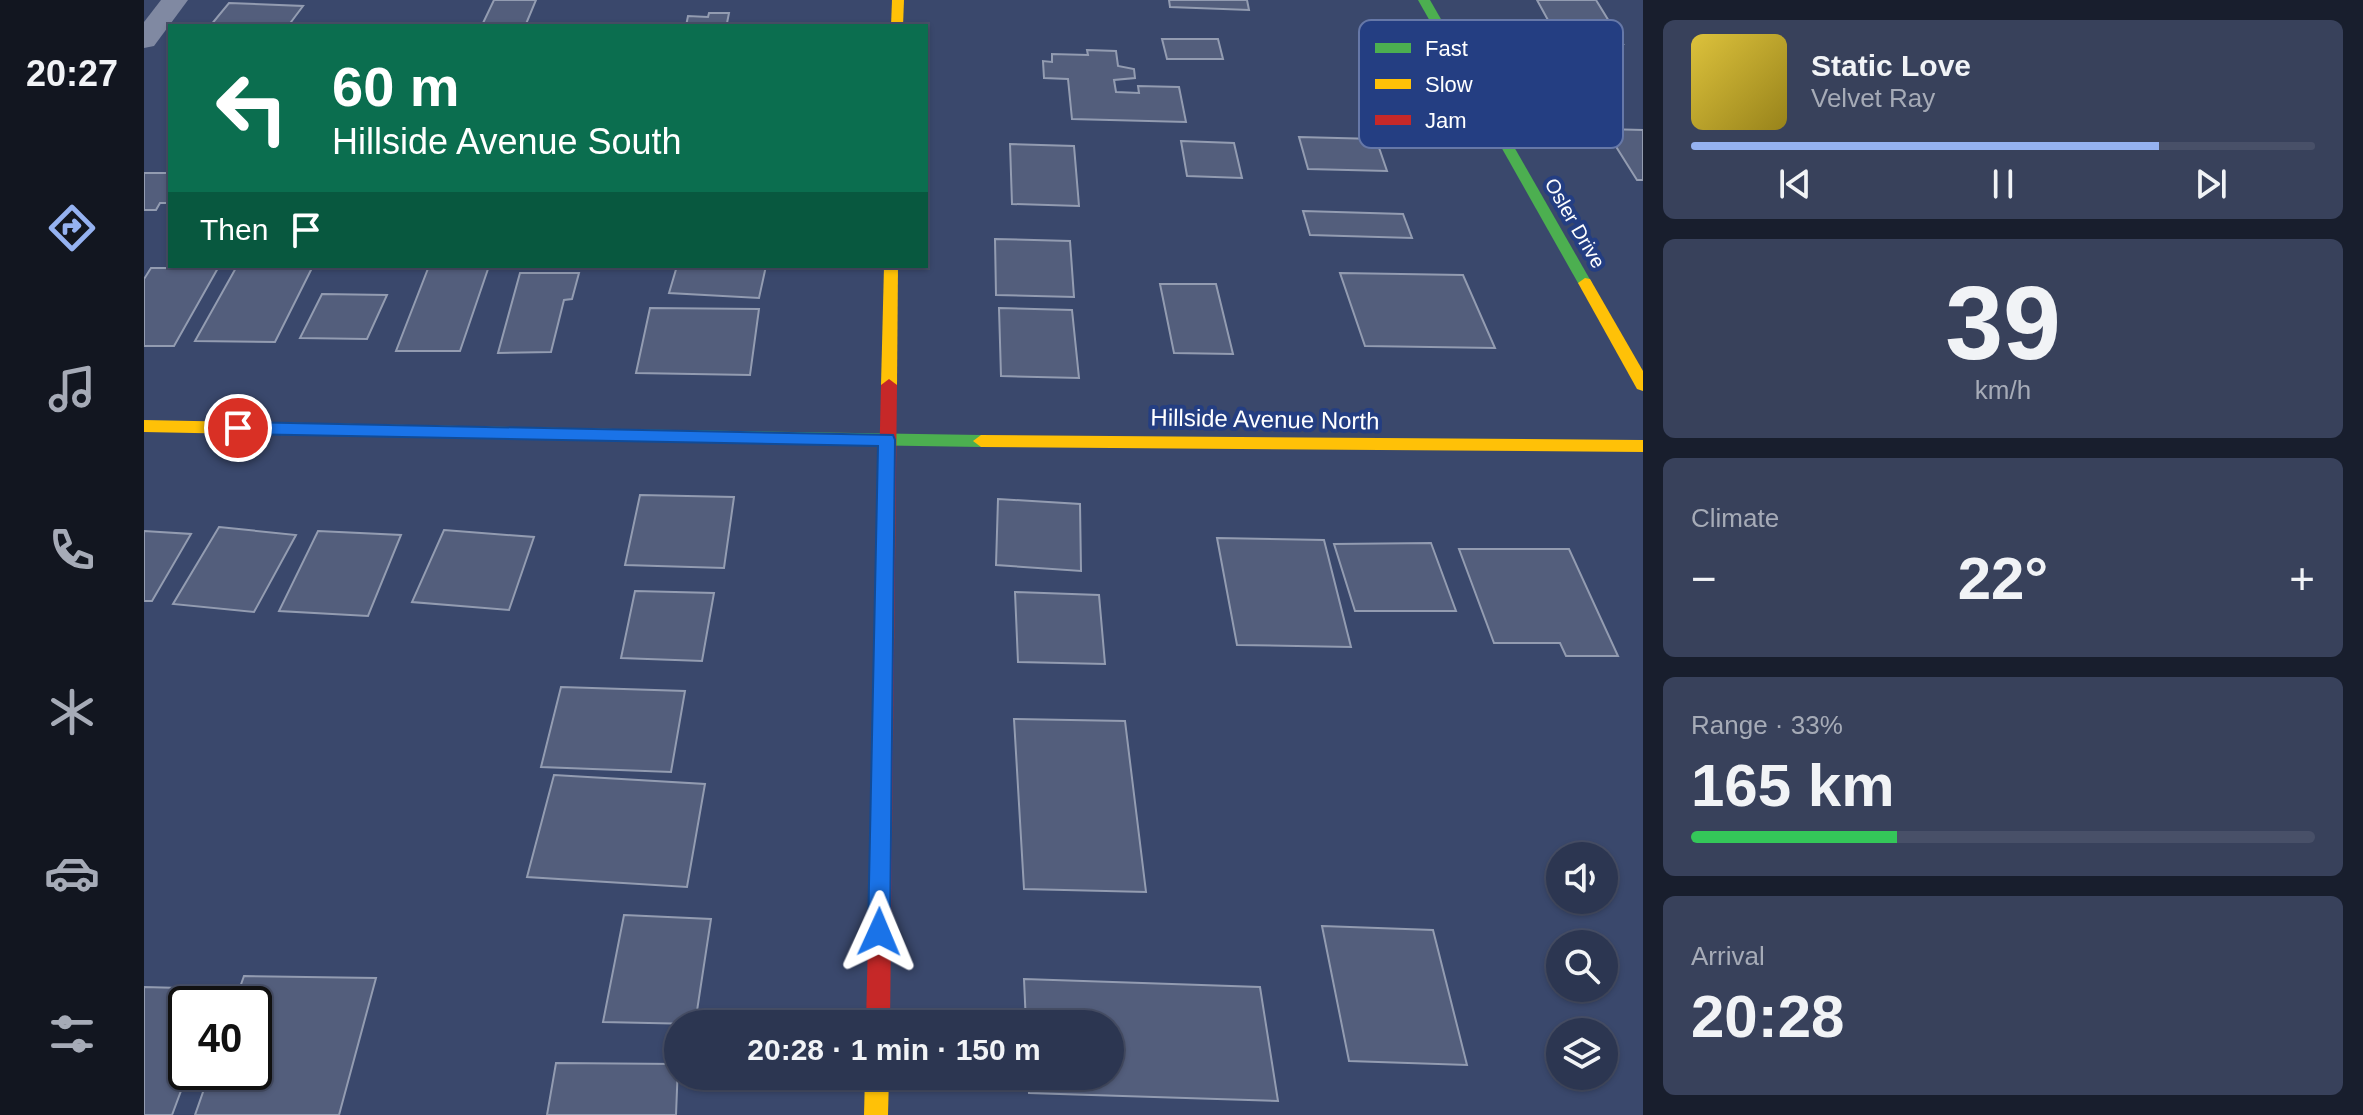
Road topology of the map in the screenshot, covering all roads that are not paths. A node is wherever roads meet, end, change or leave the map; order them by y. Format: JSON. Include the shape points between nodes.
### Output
{"nodes":[{"id":1,"x":175,"y":0,"type":"edge"},
{"id":2,"x":898,"y":0,"type":"edge"},
{"id":3,"x":1424,"y":0,"type":"edge"},
{"id":4,"x":1435,"y":20,"type":"edge"},
{"id":5,"x":897,"y":24,"type":"edge"},
{"id":6,"x":144,"y":40,"type":"edge"},
{"id":7,"x":1508,"y":148,"type":"edge"},
{"id":8,"x":891,"y":268,"type":"edge"},
{"id":9,"x":1643,"y":385,"type":"edge"},
{"id":10,"x":144,"y":426,"type":"edge"},
{"id":11,"x":887,"y":440,"type":"junction"},
{"id":12,"x":1643,"y":446,"type":"edge"},
{"id":13,"x":878,"y":1010,"type":"edge"},
{"id":14,"x":877,"y":1090,"type":"edge"},
{"id":15,"x":876,"y":1115,"type":"edge"}],
"edges":[{"from":1,"to":6,"type":"street"},
{"from":2,"to":5,"type":"street"},
{"from":3,"to":4,"type":"street","name":"Osler Drive"},
{"from":7,"to":9,"type":"street","name":"Osler Drive"},
{"from":8,"to":11,"type":"street"},
{"from":10,"to":11,"type":"street","name":"Hillside Avenue North"},
{"from":11,"to":12,"type":"street","name":"Hillside Avenue North"},
{"from":11,"to":13,"type":"street"},
{"from":14,"to":15,"type":"street"}]}
